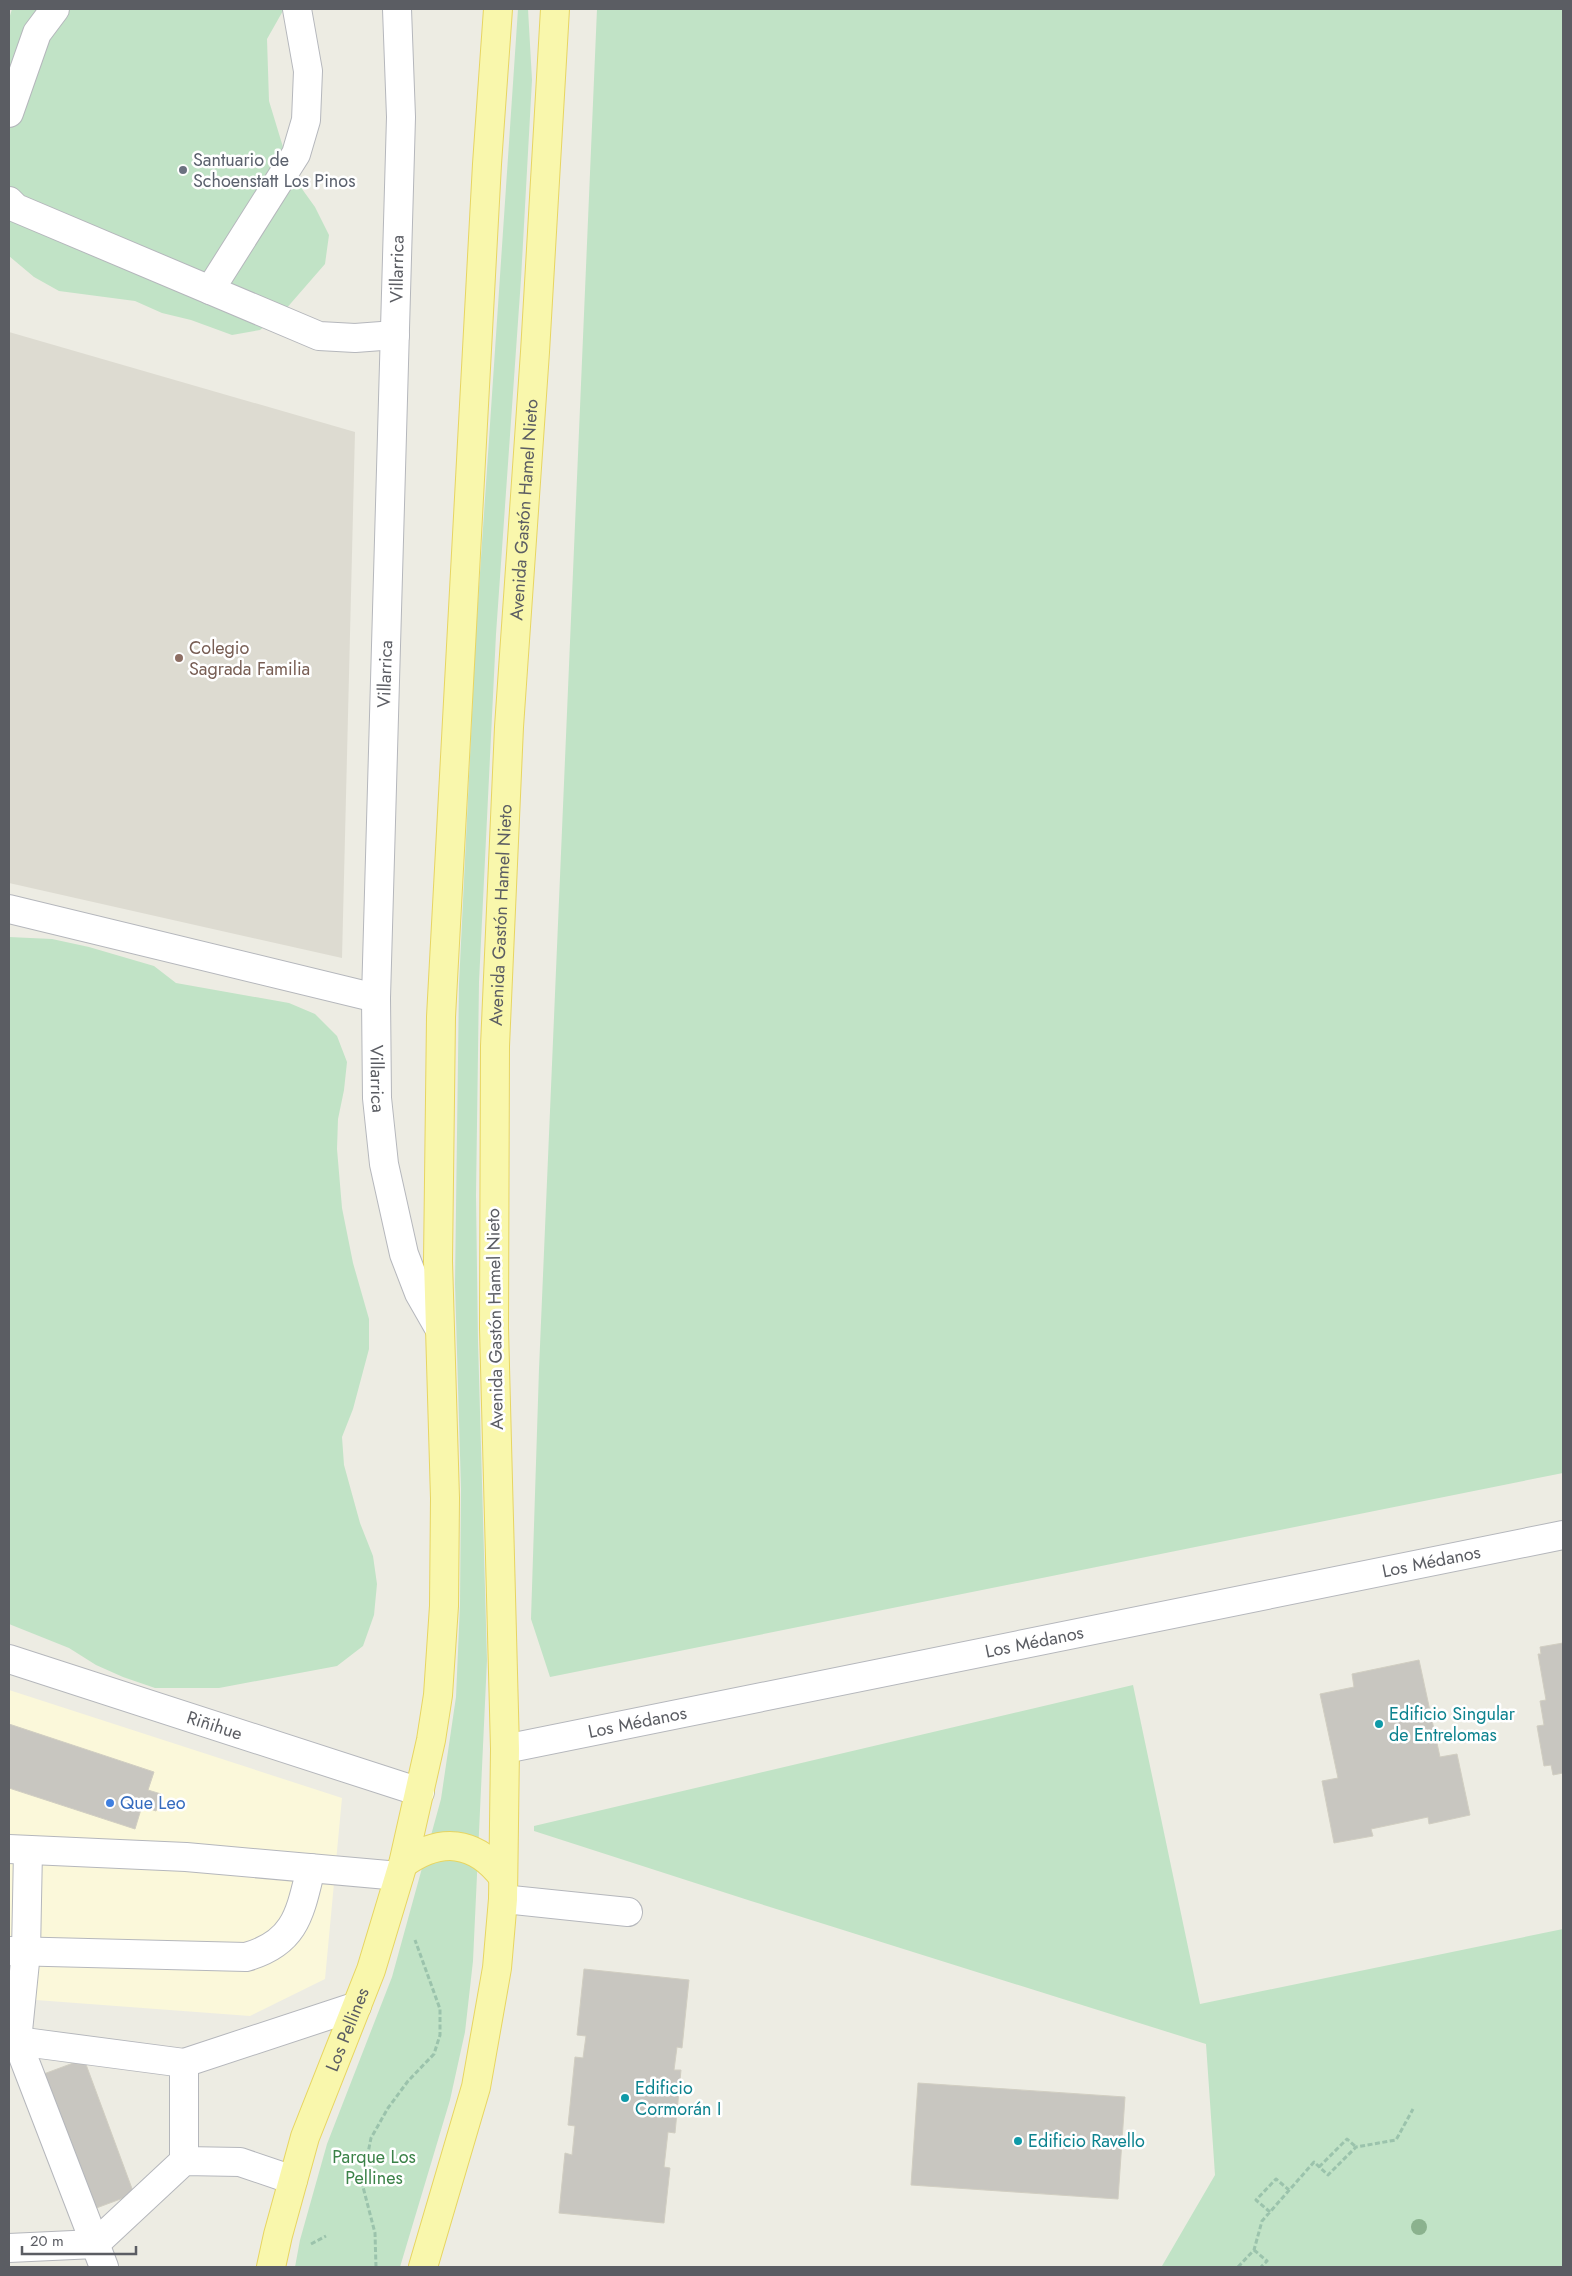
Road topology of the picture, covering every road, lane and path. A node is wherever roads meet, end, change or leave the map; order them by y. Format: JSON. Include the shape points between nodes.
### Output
{"nodes":[{"id":1,"x":55,"y":9,"type":"edge"},
{"id":2,"x":297,"y":9,"type":"edge"},
{"id":3,"x":397,"y":9,"type":"edge"},
{"id":4,"x":498,"y":9,"type":"edge"},
{"id":5,"x":555,"y":9,"type":"edge"},
{"id":6,"x":9,"y":112,"type":"edge"},
{"id":7,"x":9,"y":201,"type":"edge"},
{"id":8,"x":210,"y":290,"type":"junction"},
{"id":9,"x":395,"y":336,"type":"junction"},
{"id":10,"x":9,"y":910,"type":"edge"},
{"id":11,"x":376,"y":998,"type":"junction"},
{"id":12,"x":439,"y":1328,"type":"junction"},
{"id":13,"x":1563,"y":1535,"type":"edge"},
{"id":14,"x":9,"y":1659,"type":"edge"},
{"id":15,"x":505,"y":1749,"type":"junction"},
{"id":16,"x":420,"y":1792,"type":"junction"},
{"id":17,"x":18,"y":1850,"type":"edge"},
{"id":18,"x":311,"y":1868,"type":"junction"},
{"id":19,"x":401,"y":1870,"type":"junction"},
{"id":20,"x":503,"y":1888,"type":"junction"},
{"id":21,"x":389,"y":1911,"type":"junction"},
{"id":22,"x":628,"y":1912,"type":"dead end"},
{"id":23,"x":17,"y":1951,"type":"edge"},
{"id":24,"x":357,"y":2006,"type":"junction"},
{"id":25,"x":13,"y":2042,"type":"edge"},
{"id":26,"x":184,"y":2063,"type":"junction"},
{"id":27,"x":1413,"y":2109,"type":"dead end"},
{"id":28,"x":1356,"y":2147,"type":"junction"},
{"id":29,"x":184,"y":2161,"type":"junction"},
{"id":30,"x":1320,"y":2167,"type":"junction"},
{"id":31,"x":294,"y":2180,"type":"junction"},
{"id":32,"x":1289,"y":2190,"type":"junction"},
{"id":33,"x":1270,"y":2212,"type":"junction"},
{"id":34,"x":9,"y":2248,"type":"edge"},
{"id":35,"x":1254,"y":2250,"type":"junction"},
{"id":36,"x":99,"y":2256,"type":"edge"},
{"id":37,"x":271,"y":2267,"type":"edge"},
{"id":38,"x":376,"y":2267,"type":"edge"},
{"id":39,"x":423,"y":2267,"type":"edge"},
{"id":40,"x":1238,"y":2267,"type":"edge"},
{"id":41,"x":1261,"y":2267,"type":"edge"}],
"edges":[{"from":1,"to":6,"type":"street","via":[[37,32]]},
{"from":2,"to":8,"type":"street","via":[[308,71],[306,120],[296,154]]},
{"from":3,"to":9,"type":"street","name":"Villarrica","via":[[400,117]]},
{"from":4,"to":12,"type":"main road","via":[[484,203],[441,1017]]},
{"from":5,"to":15,"type":"main road","name":"Avenida Gastón Hamel Nieto","via":[[536,352],[509,728],[495,1046],[494,1328]]},
{"from":7,"to":8,"type":"street","via":[[16,208]]},
{"from":8,"to":9,"type":"street","via":[[318,336]]},
{"from":9,"to":11,"type":"street","name":"Villarrica"},
{"from":10,"to":11,"type":"street"},
{"from":11,"to":12,"type":"street","name":"Villarrica","via":[[377,1098],[384,1164],[404,1254],[419,1293]]},
{"from":12,"to":16,"type":"main road","via":[[445,1498],[444,1606],[438,1695]]},
{"from":13,"to":15,"type":"street","name":"Los Médanos"},
{"from":14,"to":16,"type":"street","name":"Riñihue"},
{"from":15,"to":20,"type":"main road","name":"Avenida Gastón Hamel Nieto"},
{"from":16,"to":19,"type":"main road","name":"Los Pellines"},
{"from":17,"to":18,"type":"street","via":[[186,1857]]},
{"from":17,"to":23,"type":"street"},
{"from":18,"to":19,"type":"street"},
{"from":18,"to":23,"type":"street","via":[[294,1925],[273,1947],[260,1953],[232,1958]]},
{"from":19,"to":20,"type":"main road","via":[[417,1853],[434,1847],[469,1849],[494,1866]]},
{"from":19,"to":21,"type":"main road","name":"Los Pellines"},
{"from":20,"to":22,"type":"street"},
{"from":20,"to":39,"type":"main road","via":[[498,1968],[476,2086]]},
{"from":21,"to":24,"type":"main road","name":"Los Pellines"},
{"from":21,"to":38,"type":"path","via":[[418,1942],[440,2009],[440,2035],[434,2054],[393,2101],[371,2138],[362,2183],[376,2233]]},
{"from":23,"to":25,"type":"street"},
{"from":24,"to":26,"type":"street"},
{"from":24,"to":31,"type":"main road","name":"Los Pellines","via":[[306,2137]]},
{"from":25,"to":26,"type":"street"},
{"from":25,"to":36,"type":"street"},
{"from":26,"to":29,"type":"street"},
{"from":27,"to":28,"type":"path","via":[[1396,2140]]},
{"from":28,"to":30,"type":"path","via":[[1328,2175]]},
{"from":28,"to":30,"type":"path","via":[[1347,2139]]},
{"from":29,"to":31,"type":"street","via":[[240,2162]]},
{"from":29,"to":36,"type":"street"},
{"from":30,"to":32,"type":"path","via":[[1314,2162]]},
{"from":31,"to":37,"type":"main road","name":"Los Pellines"},
{"from":32,"to":33,"type":"path"},
{"from":32,"to":33,"type":"path","via":[[1276,2179],[1256,2200]]},
{"from":33,"to":35,"type":"path","via":[[1262,2220]]},
{"from":34,"to":36,"type":"street"},
{"from":35,"to":40,"type":"path"},
{"from":35,"to":41,"type":"path","via":[[1266,2261]]}]}
